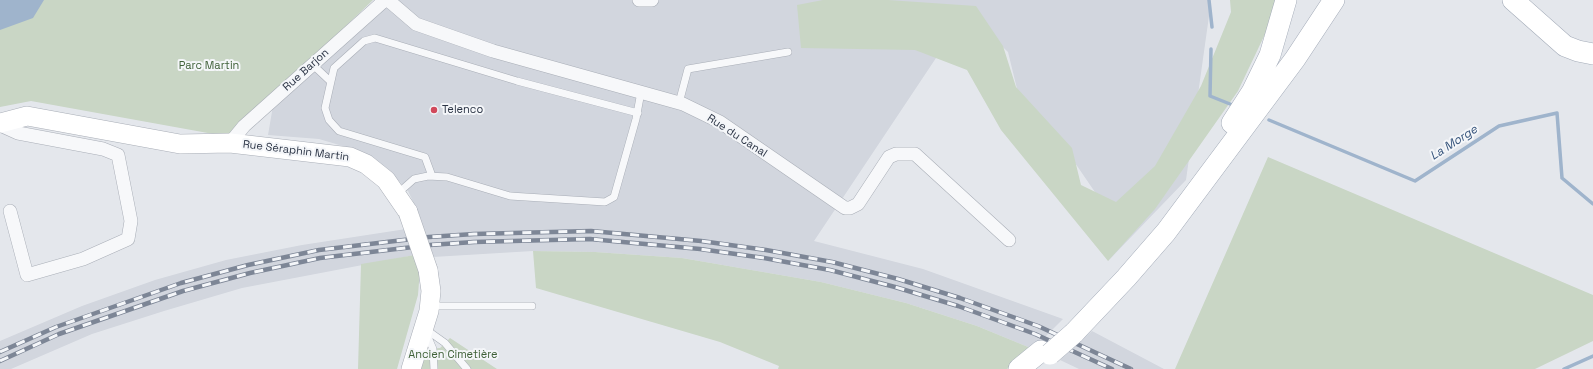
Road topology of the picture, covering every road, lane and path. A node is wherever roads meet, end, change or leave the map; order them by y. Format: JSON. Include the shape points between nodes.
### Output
{"nodes":[{"id":1,"x":386,"y":0,"type":"edge"},
{"id":2,"x":639,"y":0,"type":"edge"},
{"id":3,"x":652,"y":0,"type":"edge"},
{"id":4,"x":1286,"y":0,"type":"edge"},
{"id":5,"x":1323,"y":0,"type":"edge"},
{"id":6,"x":1334,"y":0,"type":"edge"},
{"id":7,"x":1344,"y":0,"type":"edge"},
{"id":8,"x":1513,"y":0,"type":"edge"},
{"id":9,"x":1588,"y":50,"type":"edge"},
{"id":10,"x":788,"y":52,"type":"dead end"},
{"id":11,"x":1295,"y":59,"type":"junction"},
{"id":12,"x":313,"y":65,"type":"junction"},
{"id":13,"x":330,"y":81,"type":"junction"},
{"id":14,"x":641,"y":92,"type":"junction"},
{"id":15,"x":679,"y":103,"type":"junction"},
{"id":16,"x":638,"y":113,"type":"junction"},
{"id":17,"x":0,"y":124,"type":"edge"},
{"id":18,"x":230,"y":143,"type":"junction"},
{"id":19,"x":1211,"y":157,"type":"junction"},
{"id":20,"x":432,"y":176,"type":"junction"},
{"id":21,"x":397,"y":194,"type":"junction"},
{"id":22,"x":10,"y":211,"type":"dead end"},
{"id":23,"x":1009,"y":240,"type":"dead end"},
{"id":24,"x":429,"y":306,"type":"junction"},
{"id":25,"x":532,"y":306,"type":"dead end"},
{"id":26,"x":424,"y":328,"type":"junction"},
{"id":27,"x":1069,"y":331,"type":"junction"},
{"id":28,"x":1041,"y":358,"type":"edge"},
{"id":29,"x":466,"y":367,"type":"edge"},
{"id":30,"x":411,"y":369,"type":"edge"},
{"id":31,"x":434,"y":369,"type":"edge"},
{"id":32,"x":473,"y":369,"type":"edge"},
{"id":33,"x":1019,"y":369,"type":"edge"}],
"edges":[{"from":1,"to":12,"type":"street","name":"Rue Barjon"},
{"from":1,"to":14,"type":"street","name":"Rue du Canal","via":[[416,24],[493,51]]},
{"from":2,"to":3,"type":"street"},
{"from":4,"to":19,"type":"main road","via":[[1270,56],[1252,92]]},
{"from":5,"to":19,"type":"main road","via":[[1258,96]]},
{"from":6,"to":11,"type":"main road"},
{"from":7,"to":11,"type":"main road"},
{"from":8,"to":9,"type":"main road","via":[[1565,46]]},
{"from":10,"to":15,"type":"lane","via":[[688,69]]},
{"from":11,"to":27,"type":"main road","via":[[1166,232],[1126,278]]},
{"from":12,"to":13,"type":"lane"},
{"from":12,"to":18,"type":"street","name":"Rue Barjon","via":[[244,126]]},
{"from":13,"to":16,"type":"lane","via":[[334,68],[350,52],[364,41],[375,38],[517,81]]},
{"from":13,"to":20,"type":"lane","via":[[325,108],[329,120],[339,131],[425,157]]},
{"from":14,"to":15,"type":"street","name":"Rue du Canal"},
{"from":14,"to":16,"type":"lane"},
{"from":15,"to":23,"type":"street","name":"Rue du Canal","via":[[720,122],[844,208],[858,204],[889,157],[896,154],[915,154]]},
{"from":16,"to":20,"type":"lane","via":[[614,197],[605,202],[510,196],[447,177]]},
{"from":17,"to":18,"type":"street","name":"Rue Séraphin Martin","via":[[27,116],[180,144]]},
{"from":17,"to":22,"type":"street","via":[[18,134],[103,149],[118,155],[131,221],[128,239],[83,259],[27,275]]},
{"from":18,"to":21,"type":"street","name":"Rue Séraphin Martin","via":[[350,157],[366,164],[386,180]]},
{"from":19,"to":27,"type":"main road","via":[[1159,226]]},
{"from":20,"to":21,"type":"lane","via":[[414,179]]},
{"from":21,"to":24,"type":"street","name":"Rue Séraphin Martin","bridge":true,"via":[[408,212],[428,270]]},
{"from":24,"to":25,"type":"lane"},
{"from":24,"to":26,"type":"street","name":"Rue Séraphin Martin"},
{"from":26,"to":29,"type":"lane","via":[[445,343]]},
{"from":26,"to":30,"type":"street","name":"Rue Séraphin Martin"},
{"from":26,"to":31,"type":"lane","via":[[433,349]]},
{"from":27,"to":28,"type":"main road","bridge":true},
{"from":28,"to":33,"type":"main road"},
{"from":29,"to":32,"type":"lane"}]}
